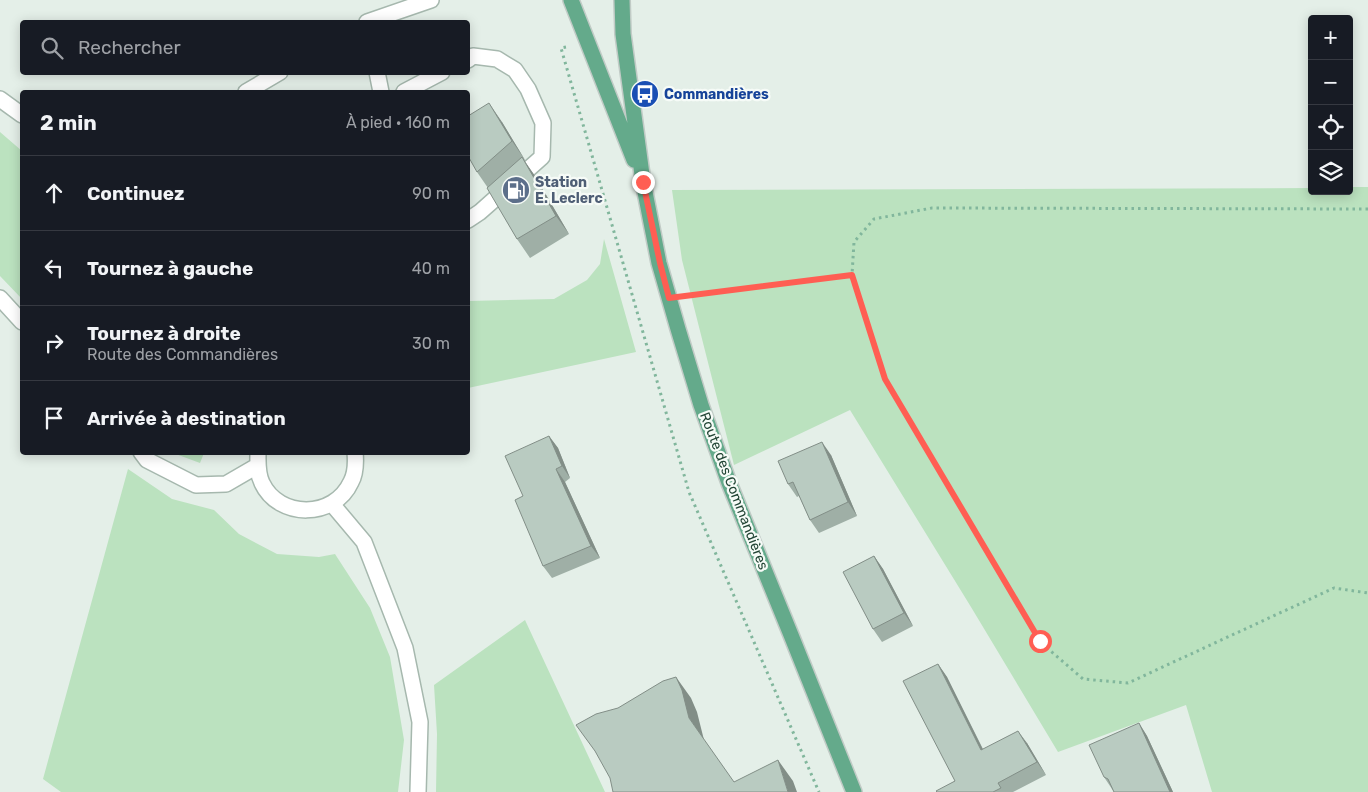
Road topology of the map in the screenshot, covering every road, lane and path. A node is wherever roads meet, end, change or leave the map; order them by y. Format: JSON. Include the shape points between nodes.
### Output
{"nodes":[{"id":1,"x":431,"y":0,"type":"edge"},
{"id":2,"x":571,"y":0,"type":"edge"},
{"id":3,"x":622,"y":0,"type":"edge"},
{"id":4,"x":391,"y":12,"type":"edge"},
{"id":5,"x":371,"y":20,"type":"edge"},
{"id":6,"x":470,"y":58,"type":"edge"},
{"id":7,"x":275,"y":75,"type":"edge"},
{"id":8,"x":378,"y":75,"type":"edge"},
{"id":9,"x":436,"y":75,"type":"edge"},
{"id":10,"x":249,"y":90,"type":"edge"},
{"id":11,"x":381,"y":90,"type":"edge"},
{"id":12,"x":408,"y":90,"type":"edge"},
{"id":13,"x":0,"y":99,"type":"edge"},
{"id":14,"x":20,"y":114,"type":"edge"},
{"id":15,"x":643,"y":182,"type":"junction"},
{"id":16,"x":1368,"y":208,"type":"edge"},
{"id":17,"x":470,"y":219,"type":"edge"},
{"id":18,"x":852,"y":275,"type":"junction"},
{"id":19,"x":0,"y":298,"type":"edge"},
{"id":20,"x":669,"y":298,"type":"junction"},
{"id":21,"x":20,"y":320,"type":"edge"},
{"id":22,"x":144,"y":455,"type":"edge"},
{"id":23,"x":355,"y":455,"type":"edge"},
{"id":24,"x":258,"y":459,"type":"edge"},
{"id":25,"x":332,"y":504,"type":"junction"},
{"id":26,"x":1368,"y":593,"type":"edge"},
{"id":27,"x":418,"y":792,"type":"edge"},
{"id":28,"x":854,"y":792,"type":"edge"}],
"edges":[{"from":1,"to":4,"type":"street"},
{"from":2,"to":15,"type":"main road","name":"Route des Commandières"},
{"from":3,"to":15,"type":"main road","name":"Route des Commandières","via":[[622,34]]},
{"from":4,"to":5,"type":"street"},
{"from":6,"to":17,"type":"street","via":[[497,58],[515,70],[543,122],[542,158]]},
{"from":7,"to":10,"type":"street"},
{"from":8,"to":11,"type":"street"},
{"from":9,"to":12,"type":"street"},
{"from":13,"to":14,"type":"street"},
{"from":15,"to":20,"type":"main road","name":"Route des Commandières"},
{"from":16,"to":18,"type":"path","via":[[932,208],[874,219],[854,242]]},
{"from":18,"to":20,"type":"path"},
{"from":18,"to":26,"type":"path","via":[[885,379],[1040,641],[1083,679],[1128,682],[1334,588]]},
{"from":19,"to":21,"type":"street"},
{"from":20,"to":28,"type":"main road","name":"Route des Commandières","via":[[701,405],[729,483]]},
{"from":22,"to":24,"type":"street","via":[[196,485],[226,484]]},
{"from":23,"to":25,"type":"street","via":[[356,468],[351,482],[344,494]]},
{"from":24,"to":25,"type":"street","via":[[262,482],[271,496],[284,506],[317,510]]},
{"from":25,"to":27,"type":"street","via":[[364,542],[405,648],[420,722]]}]}
